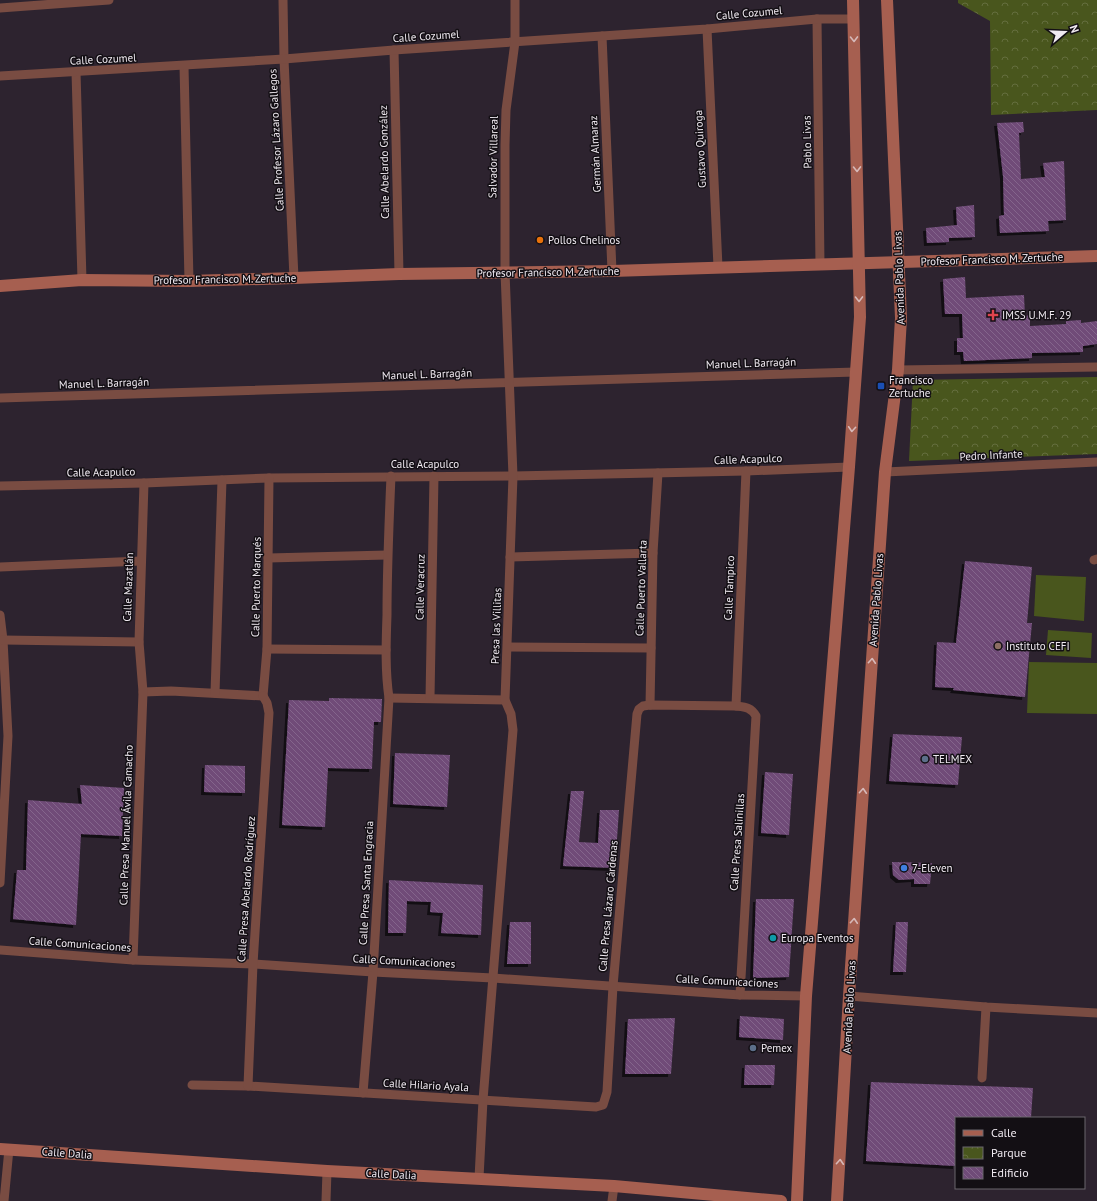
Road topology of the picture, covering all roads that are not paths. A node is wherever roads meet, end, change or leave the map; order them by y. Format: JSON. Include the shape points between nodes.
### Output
{"nodes":[{"id":1,"x":109,"y":0,"type":"edge"},
{"id":2,"x":283,"y":0,"type":"edge"},
{"id":3,"x":515,"y":0,"type":"edge"},
{"id":4,"x":853,"y":0,"type":"edge"},
{"id":5,"x":887,"y":0,"type":"edge"},
{"id":6,"x":0,"y":8,"type":"edge"},
{"id":7,"x":817,"y":19,"type":"junction"},
{"id":8,"x":854,"y":19,"type":"junction"},
{"id":9,"x":707,"y":29,"type":"junction"},
{"id":10,"x":602,"y":36,"type":"junction"},
{"id":11,"x":515,"y":42,"type":"junction"},
{"id":12,"x":394,"y":50,"type":"junction"},
{"id":13,"x":284,"y":60,"type":"junction"},
{"id":14,"x":184,"y":66,"type":"junction"},
{"id":15,"x":76,"y":72,"type":"junction"},
{"id":16,"x":0,"y":76,"type":"edge"},
{"id":17,"x":1097,"y":256,"type":"edge"},
{"id":18,"x":899,"y":261,"type":"junction"},
{"id":19,"x":859,"y":263,"type":"junction"},
{"id":20,"x":820,"y":265,"type":"junction"},
{"id":21,"x":718,"y":267,"type":"junction"},
{"id":22,"x":612,"y":271,"type":"junction"},
{"id":23,"x":504,"y":272,"type":"junction"},
{"id":24,"x":399,"y":274,"type":"junction"},
{"id":25,"x":294,"y":278,"type":"junction"},
{"id":26,"x":82,"y":280,"type":"junction"},
{"id":27,"x":189,"y":281,"type":"junction"},
{"id":28,"x":0,"y":286,"type":"edge"},
{"id":29,"x":1097,"y":367,"type":"edge"},
{"id":30,"x":898,"y":370,"type":"junction"},
{"id":31,"x":856,"y":372,"type":"junction"},
{"id":32,"x":508,"y":382,"type":"junction"},
{"id":33,"x":0,"y":398,"type":"edge"},
{"id":34,"x":1097,"y":462,"type":"edge"},
{"id":35,"x":849,"y":467,"type":"junction"},
{"id":36,"x":746,"y":471,"type":"junction"},
{"id":37,"x":886,"y":472,"type":"junction"},
{"id":38,"x":658,"y":473,"type":"junction"},
{"id":39,"x":391,"y":476,"type":"junction"},
{"id":40,"x":434,"y":476,"type":"junction"},
{"id":41,"x":512,"y":476,"type":"junction"},
{"id":42,"x":269,"y":478,"type":"junction"},
{"id":43,"x":222,"y":480,"type":"junction"},
{"id":44,"x":144,"y":483,"type":"junction"},
{"id":45,"x":0,"y":486,"type":"edge"},
{"id":46,"x":653,"y":553,"type":"junction"},
{"id":47,"x":387,"y":555,"type":"junction"},
{"id":48,"x":510,"y":557,"type":"junction"},
{"id":49,"x":268,"y":558,"type":"junction"},
{"id":50,"x":141,"y":561,"type":"junction"},
{"id":51,"x":0,"y":567,"type":"edge"},
{"id":52,"x":0,"y":614,"type":"edge"},
{"id":53,"x":3,"y":640,"type":"junction"},
{"id":54,"x":139,"y":642,"type":"junction"},
{"id":55,"x":508,"y":647,"type":"junction"},
{"id":56,"x":651,"y":648,"type":"junction"},
{"id":57,"x":266,"y":649,"type":"junction"},
{"id":58,"x":386,"y":650,"type":"junction"},
{"id":59,"x":143,"y":692,"type":"junction"},
{"id":60,"x":215,"y":693,"type":"junction"},
{"id":61,"x":262,"y":696,"type":"junction"},
{"id":62,"x":389,"y":698,"type":"junction"},
{"id":63,"x":430,"y":698,"type":"junction"},
{"id":64,"x":506,"y":700,"type":"junction"},
{"id":65,"x":650,"y":705,"type":"junction"},
{"id":66,"x":736,"y":706,"type":"junction"},
{"id":67,"x":2,"y":817,"type":"edge"},
{"id":68,"x":0,"y":883,"type":"edge"},
{"id":69,"x":0,"y":950,"type":"edge"},
{"id":70,"x":133,"y":960,"type":"junction"},
{"id":71,"x":253,"y":964,"type":"junction"},
{"id":72,"x":373,"y":972,"type":"junction"},
{"id":73,"x":493,"y":978,"type":"junction"},
{"id":74,"x":613,"y":986,"type":"junction"},
{"id":75,"x":740,"y":995,"type":"junction"},
{"id":76,"x":806,"y":996,"type":"junction"},
{"id":77,"x":849,"y":996,"type":"junction"},
{"id":78,"x":986,"y":1007,"type":"junction"},
{"id":79,"x":1097,"y":1013,"type":"edge"},
{"id":80,"x":982,"y":1078,"type":"dead end"},
{"id":81,"x":192,"y":1085,"type":"dead end"},
{"id":82,"x":248,"y":1086,"type":"junction"},
{"id":83,"x":362,"y":1093,"type":"junction"},
{"id":84,"x":483,"y":1100,"type":"junction"},
{"id":85,"x":603,"y":1104,"type":"joint"},
{"id":86,"x":5,"y":1149,"type":"edge"},
{"id":87,"x":328,"y":1171,"type":"junction"},
{"id":88,"x":479,"y":1178,"type":"junction"},
{"id":89,"x":614,"y":1186,"type":"junction"},
{"id":90,"x":694,"y":1197,"type":"edge"},
{"id":91,"x":4,"y":1201,"type":"edge"},
{"id":92,"x":326,"y":1201,"type":"edge"},
{"id":93,"x":612,"y":1201,"type":"edge"},
{"id":94,"x":781,"y":1201,"type":"edge"},
{"id":95,"x":797,"y":1201,"type":"edge"},
{"id":96,"x":837,"y":1201,"type":"edge"}],
"edges":[{"from":1,"to":6,"type":"street"},
{"from":2,"to":13,"type":"street","name":"Calle Profesor Lázaro Gallegos"},
{"from":3,"to":11,"type":"street","name":"Salvador Villareal"},
{"from":4,"to":8,"type":"main road"},
{"from":5,"to":18,"type":"main road","name":"Avenida Pablo Livas"},
{"from":7,"to":8,"type":"street","name":"Calle Cozumel"},
{"from":7,"to":9,"type":"street","name":"Calle Cozumel"},
{"from":7,"to":20,"type":"street","name":"Pablo Livas"},
{"from":8,"to":19,"type":"main road","one_way":true},
{"from":9,"to":10,"type":"street","name":"Calle Cozumel"},
{"from":9,"to":21,"type":"street","name":"Gustavo Quiroga"},
{"from":10,"to":11,"type":"street","name":"Calle Cozumel"},
{"from":10,"to":22,"type":"street","name":"Germán Almaraz"},
{"from":11,"to":12,"type":"street","name":"Calle Cozumel"},
{"from":11,"to":23,"type":"street","name":"Salvador Villareal","via":[[506,110]]},
{"from":12,"to":13,"type":"street","name":"Calle Cozumel"},
{"from":12,"to":24,"type":"street","name":"Calle Abelardo González"},
{"from":13,"to":14,"type":"street","name":"Calle Cozumel"},
{"from":13,"to":25,"type":"street","name":"Calle Profesor Lázaro Gallegos"},
{"from":14,"to":15,"type":"street","name":"Calle Cozumel"},
{"from":14,"to":27,"type":"street"},
{"from":15,"to":16,"type":"street","name":"Calle Cozumel"},
{"from":15,"to":26,"type":"street"},
{"from":17,"to":18,"type":"main road","name":"Profesor Francisco M. Zertuche"},
{"from":18,"to":19,"type":"main road","name":"Profesor Francisco M. Zertuche"},
{"from":18,"to":30,"type":"main road","name":"Avenida Pablo Livas","via":[[901,318]]},
{"from":19,"to":20,"type":"main road","name":"Profesor Francisco M. Zertuche"},
{"from":19,"to":31,"type":"main road","one_way":true,"via":[[860,318]]},
{"from":20,"to":21,"type":"main road","name":"Profesor Francisco M. Zertuche"},
{"from":21,"to":22,"type":"main road","name":"Profesor Francisco M. Zertuche"},
{"from":22,"to":23,"type":"main road","name":"Profesor Francisco M. Zertuche"},
{"from":23,"to":24,"type":"main road","name":"Profesor Francisco M. Zertuche"},
{"from":23,"to":32,"type":"street","name":"Presa las Villitas"},
{"from":24,"to":25,"type":"main road","name":"Profesor Francisco M. Zertuche"},
{"from":25,"to":27,"type":"main road","name":"Profesor Francisco M. Zertuche"},
{"from":26,"to":27,"type":"main road","name":"Profesor Francisco M. Zertuche"},
{"from":26,"to":28,"type":"main road","name":"Profesor Francisco M. Zertuche"},
{"from":29,"to":30,"type":"street"},
{"from":30,"to":37,"type":"main road","name":"Avenida Pablo Livas"},
{"from":31,"to":32,"type":"street","name":"Manuel L. Barragán"},
{"from":31,"to":35,"type":"main road","one_way":true},
{"from":32,"to":33,"type":"street","name":"Manuel L. Barragán"},
{"from":32,"to":41,"type":"street","name":"Presa las Villitas"},
{"from":34,"to":37,"type":"street","name":"Pedro Infante"},
{"from":35,"to":36,"type":"street","name":"Calle Acapulco"},
{"from":35,"to":76,"type":"main road"},
{"from":36,"to":38,"type":"street","name":"Calle Acapulco"},
{"from":36,"to":66,"type":"street","name":"Calle Tampico"},
{"from":77,"to":37,"type":"main road","name":"Avenida Pablo Livas","one_way":true},
{"from":38,"to":41,"type":"street","name":"Calle Acapulco"},
{"from":38,"to":46,"type":"street","name":"Calle Puerto Vallarta"},
{"from":39,"to":40,"type":"street","name":"Calle Acapulco"},
{"from":39,"to":42,"type":"street","name":"Calle Acapulco"},
{"from":39,"to":47,"type":"street"},
{"from":40,"to":41,"type":"street","name":"Calle Acapulco"},
{"from":40,"to":63,"type":"street","name":"Calle Veracruz"},
{"from":41,"to":48,"type":"street","name":"Presa las Villitas"},
{"from":42,"to":43,"type":"street","name":"Calle Acapulco"},
{"from":42,"to":49,"type":"street","name":"Calle Puerto Marqués"},
{"from":43,"to":44,"type":"street","name":"Calle Acapulco"},
{"from":43,"to":60,"type":"street"},
{"from":44,"to":45,"type":"street","name":"Calle Acapulco"},
{"from":44,"to":50,"type":"street","name":"Calle Mazatlán"},
{"from":46,"to":48,"type":"street"},
{"from":46,"to":56,"type":"street","name":"Calle Puerto Vallarta"},
{"from":47,"to":49,"type":"street"},
{"from":47,"to":58,"type":"street"},
{"from":48,"to":55,"type":"street","name":"Presa las Villitas"},
{"from":49,"to":57,"type":"street","name":"Calle Puerto Marqués"},
{"from":50,"to":51,"type":"street"},
{"from":50,"to":54,"type":"street","name":"Calle Mazatlán"},
{"from":52,"to":53,"type":"street"},
{"from":53,"to":54,"type":"street"},
{"from":53,"to":67,"type":"street","via":[[8,736]]},
{"from":54,"to":59,"type":"street","name":"Calle Mazatlán"},
{"from":55,"to":56,"type":"street"},
{"from":55,"to":64,"type":"street","name":"Presa las Villitas"},
{"from":56,"to":65,"type":"street","name":"Calle Puerto Vallarta"},
{"from":57,"to":58,"type":"street"},
{"from":57,"to":61,"type":"street","name":"Calle Puerto Marqués"},
{"from":58,"to":62,"type":"street"},
{"from":59,"to":60,"type":"street","via":[[171,690]]},
{"from":59,"to":70,"type":"street","name":"Calle Presa Manuel Ávila Camacho"},
{"from":60,"to":61,"type":"street"},
{"from":61,"to":71,"type":"street","name":"Calle Presa Abelardo Rodríguez","via":[[269,713]]},
{"from":62,"to":63,"type":"street"},
{"from":62,"to":72,"type":"street","name":"Calle Presa Santa Engracia"},
{"from":63,"to":64,"type":"street"},
{"from":64,"to":73,"type":"street","name":"Presa las Villitas","via":[[513,730]]},
{"from":65,"to":66,"type":"street","name":"Calle Presa Salinillas"},
{"from":65,"to":74,"type":"street","name":"Calle Presa Lázaro Cárdenas","via":[[639,709]]},
{"from":66,"to":75,"type":"street","name":"Calle Presa Salinillas","via":[[749,708],[756,716]]},
{"from":67,"to":68,"type":"street"},
{"from":69,"to":70,"type":"street","name":"Calle Comunicaciones"},
{"from":70,"to":71,"type":"street","name":"Calle Comunicaciones"},
{"from":71,"to":72,"type":"street","name":"Calle Comunicaciones"},
{"from":71,"to":82,"type":"street","name":"Calle Presa Abelardo Rodríguez"},
{"from":72,"to":73,"type":"street","name":"Calle Comunicaciones"},
{"from":72,"to":83,"type":"street","name":"Calle Presa Santa Engracia"},
{"from":73,"to":74,"type":"street","name":"Calle Comunicaciones"},
{"from":73,"to":84,"type":"street","name":"Presa las Villitas"},
{"from":74,"to":75,"type":"street","name":"Calle Comunicaciones"},
{"from":74,"to":85,"type":"street","name":"Calle Presa Lázaro Cárdenas","via":[[607,1092]]},
{"from":75,"to":76,"type":"street","name":"Calle Comunicaciones"},
{"from":76,"to":95,"type":"main road"},
{"from":77,"to":78,"type":"street"},
{"from":96,"to":77,"type":"main road","name":"Avenida Pablo Livas","one_way":true},
{"from":78,"to":79,"type":"street"},
{"from":78,"to":80,"type":"street"},
{"from":81,"to":82,"type":"street","name":"Calle Hilario Ayala"},
{"from":82,"to":83,"type":"street","name":"Calle Hilario Ayala"},
{"from":83,"to":84,"type":"street","name":"Calle Hilario Ayala"},
{"from":84,"to":85,"type":"street","name":"Calle Hilario Ayala","via":[[596,1107]]},
{"from":84,"to":88,"type":"street","name":"Presa las Villitas"},
{"from":86,"to":87,"type":"main road","name":"Calle Dalia"},
{"from":86,"to":91,"type":"street"},
{"from":87,"to":88,"type":"main road","name":"Calle Dalia"},
{"from":87,"to":92,"type":"street"},
{"from":88,"to":89,"type":"main road","name":"Calle Dalia"},
{"from":89,"to":90,"type":"main road","name":"Calle Dalia"},
{"from":89,"to":93,"type":"street"},
{"from":90,"to":94,"type":"main road","name":"Calle Dalia"}]}
